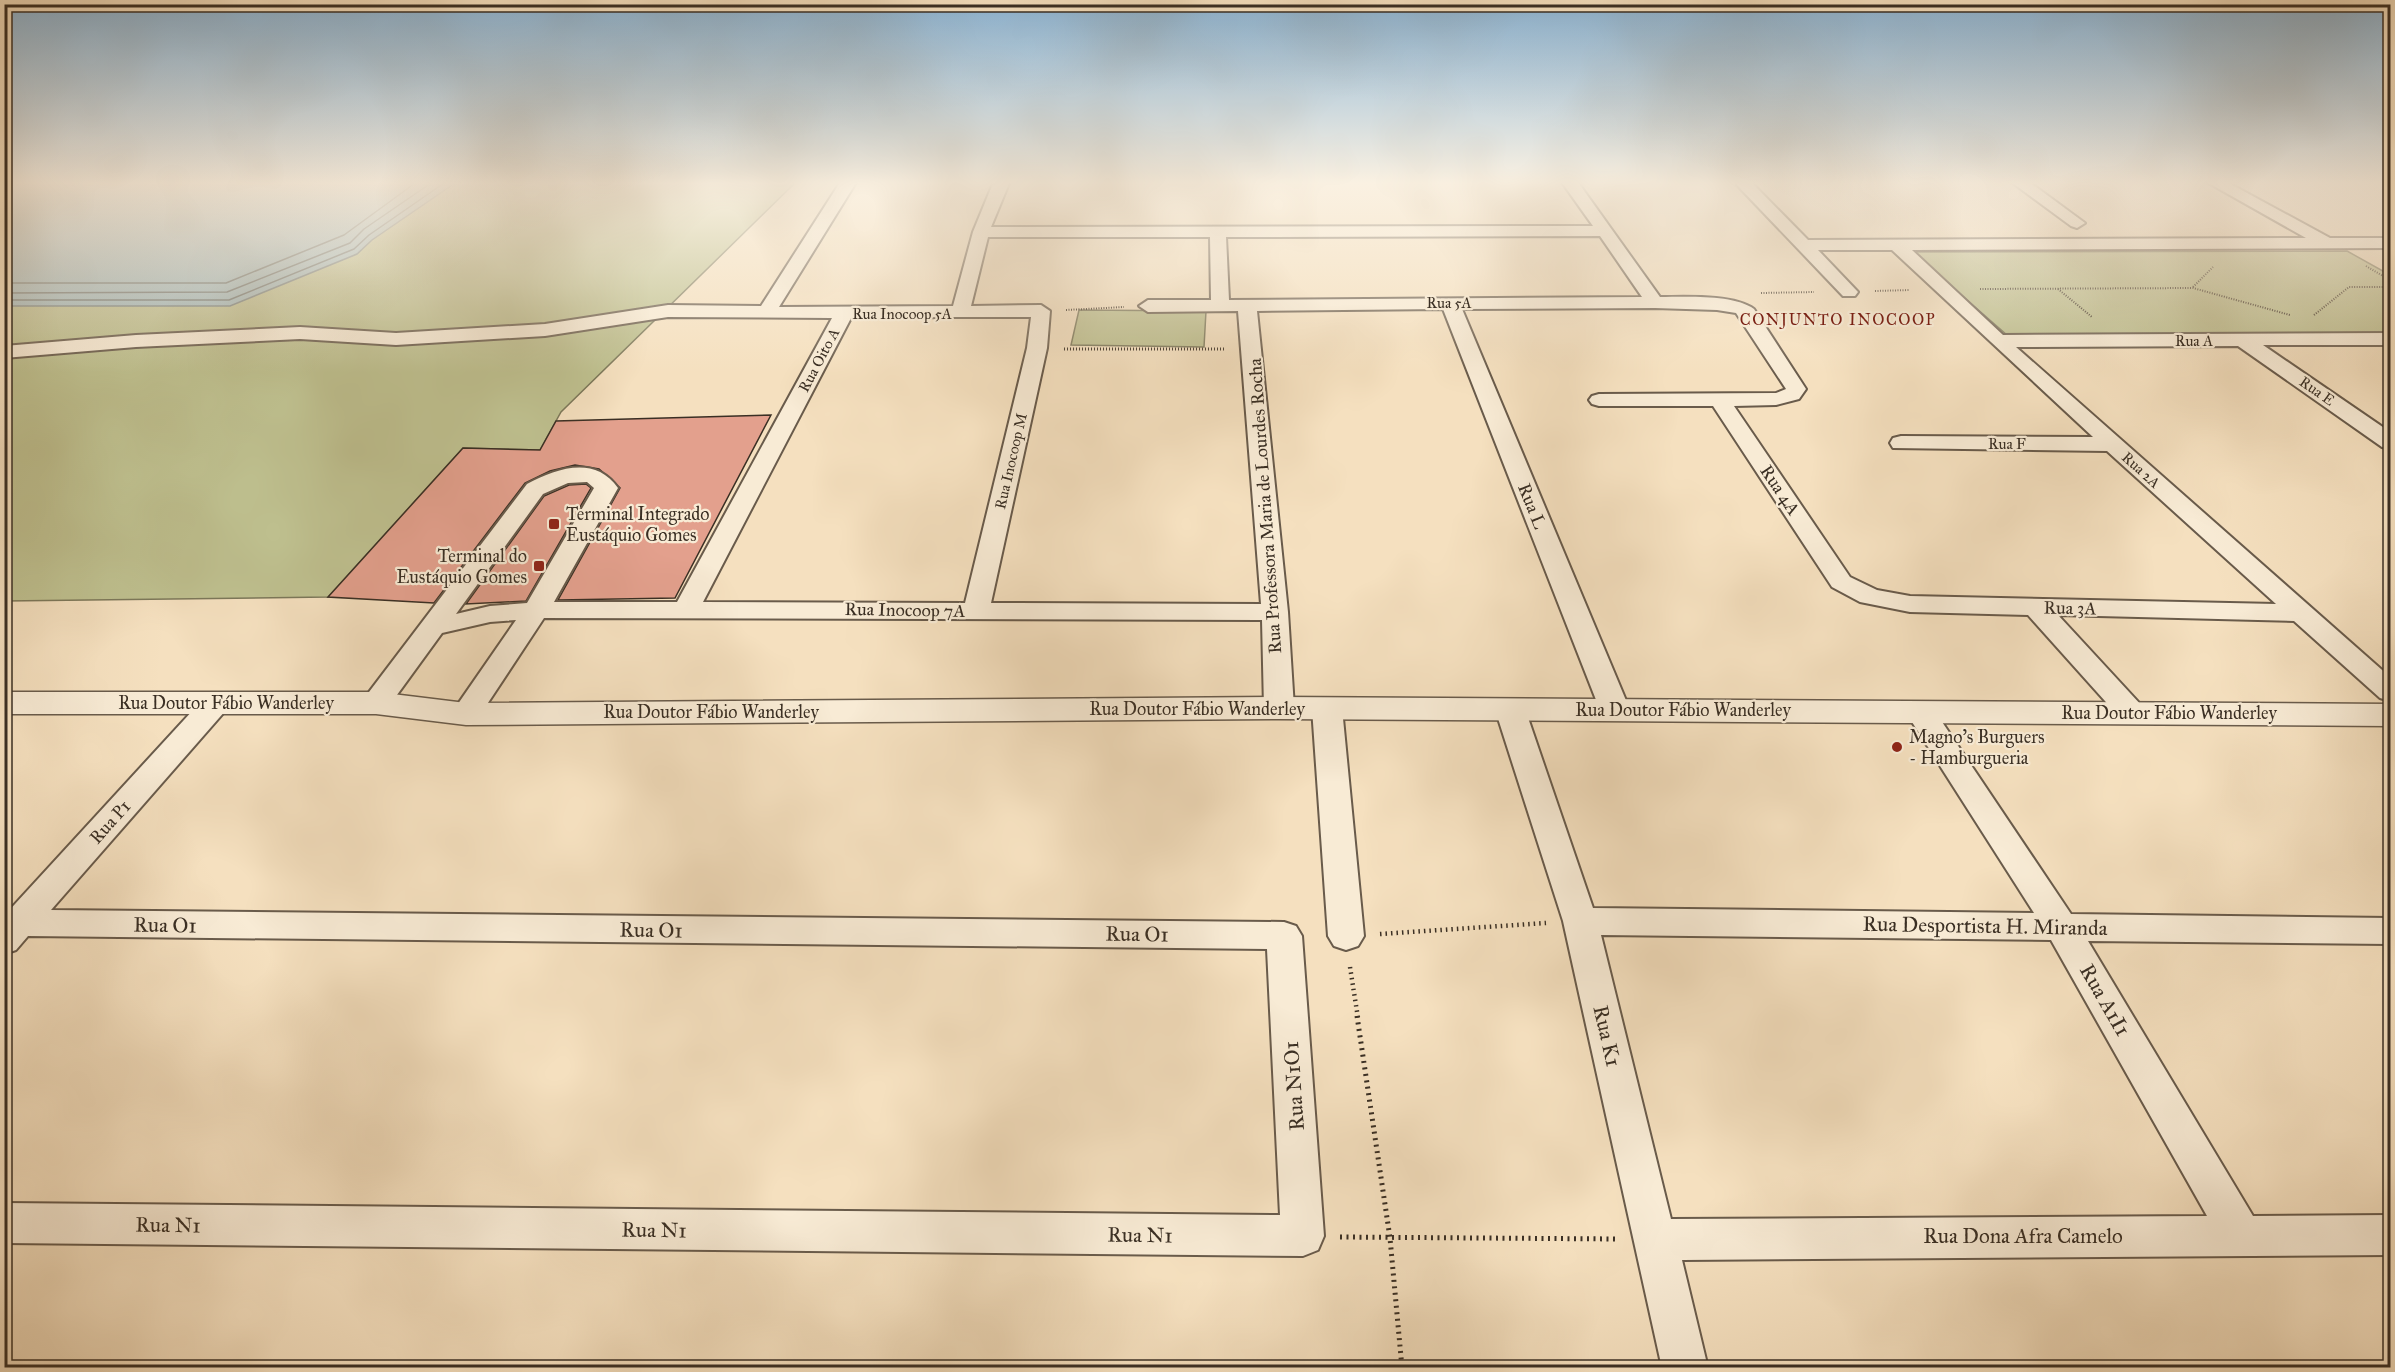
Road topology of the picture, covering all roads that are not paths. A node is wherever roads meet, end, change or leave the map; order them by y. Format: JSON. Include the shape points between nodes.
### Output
{"nodes":[{"id":1,"x":809,"y":245,"type":"edge"},
{"id":2,"x":978,"y":245,"type":"edge"},
{"id":3,"x":1218,"y":245,"type":"edge"},
{"id":4,"x":1616,"y":245,"type":"edge"},
{"id":5,"x":1801,"y":245,"type":"edge"},
{"id":6,"x":1897,"y":245,"type":"edge"},
{"id":7,"x":1849,"y":292,"type":"road end"},
{"id":8,"x":1655,"y":302,"type":"junction"},
{"id":9,"x":1450,"y":303,"type":"junction"},
{"id":10,"x":1220,"y":305,"type":"junction"},
{"id":11,"x":1247,"y":305,"type":"junction"},
{"id":12,"x":1148,"y":306,"type":"road end"},
{"id":13,"x":769,"y":312,"type":"junction"},
{"id":14,"x":960,"y":313,"type":"junction"},
{"id":15,"x":844,"y":314,"type":"junction"},
{"id":16,"x":2391,"y":339,"type":"edge"},
{"id":17,"x":1998,"y":341,"type":"junction"},
{"id":18,"x":2244,"y":341,"type":"junction"},
{"id":19,"x":4,"y":352,"type":"edge"},
{"id":20,"x":1719,"y":399,"type":"junction"},
{"id":21,"x":1599,"y":400,"type":"dead end"},
{"id":22,"x":2391,"y":442,"type":"edge"},
{"id":23,"x":1900,"y":443,"type":"dead end"},
{"id":24,"x":2113,"y":444,"type":"junction"},
{"id":25,"x":1841,"y":582,"type":"joint"},
{"id":26,"x":2036,"y":607,"type":"junction"},
{"id":27,"x":687,"y":608,"type":"junction"},
{"id":28,"x":536,"y":610,"type":"junction"},
{"id":29,"x":976,"y":611,"type":"junction"},
{"id":30,"x":1275,"y":612,"type":"junction"},
{"id":31,"x":2302,"y":614,"type":"junction"},
{"id":32,"x":432,"y":627,"type":"junction"},
{"id":33,"x":2391,"y":692,"type":"edge"},
{"id":34,"x":216,"y":703,"type":"junction"},
{"id":35,"x":376,"y":703,"type":"junction"},
{"id":36,"x":4,"y":704,"type":"edge"},
{"id":37,"x":1279,"y":708,"type":"junction"},
{"id":38,"x":1327,"y":708,"type":"junction"},
{"id":39,"x":1510,"y":709,"type":"junction"},
{"id":40,"x":1615,"y":710,"type":"junction"},
{"id":41,"x":1920,"y":711,"type":"junction"},
{"id":42,"x":2132,"y":713,"type":"junction"},
{"id":43,"x":466,"y":714,"type":"junction"},
{"id":44,"x":2391,"y":715,"type":"edge"},
{"id":45,"x":1580,"y":921,"type":"junction"},
{"id":46,"x":2062,"y":928,"type":"junction"},
{"id":47,"x":2391,"y":931,"type":"edge"},
{"id":48,"x":12,"y":932,"type":"edge"},
{"id":49,"x":1284,"y":936,"type":"joint"},
{"id":50,"x":1346,"y":936,"type":"road end"},
{"id":51,"x":4,"y":1223,"type":"edge"},
{"id":52,"x":2241,"y":1234,"type":"junction"},
{"id":53,"x":2391,"y":1235,"type":"edge"},
{"id":54,"x":1303,"y":1236,"type":"joint"},
{"id":55,"x":1656,"y":1240,"type":"junction"},
{"id":56,"x":1685,"y":1368,"type":"edge"}],
"edges":[{"from":1,"to":13,"type":"street"},
{"from":2,"to":14,"type":"street"},
{"from":3,"to":10,"type":"street"},
{"from":4,"to":8,"type":"street"},
{"from":5,"to":7,"type":"street"},
{"from":6,"to":17,"type":"street","name":"Rua 2A"},
{"from":8,"to":9,"type":"street","name":"Rua 5A"},
{"from":8,"to":20,"type":"street","name":"Rua 5A","via":[[1726,304],[1747,313],[1796,389],[1792,395],[1776,399]]},
{"from":9,"to":11,"type":"street","name":"Rua 5A"},
{"from":9,"to":40,"type":"street","name":"Rua L"},
{"from":10,"to":11,"type":"street","name":"Rua 5A"},
{"from":10,"to":12,"type":"street","name":"Rua 5A"},
{"from":11,"to":30,"type":"street","name":"Rua Professora Maria de Lourdes Rocha"},
{"from":13,"to":15,"type":"street","name":"Rua Oito A"},
{"from":13,"to":19,"type":"street","name":"Rua Oito A","via":[[668,311],[545,330],[396,339],[300,333],[136,340]]},
{"from":14,"to":15,"type":"street","name":"Rua Inocoop 5A"},
{"from":14,"to":29,"type":"street","name":"Rua Inocoop M","via":[[1041,311],[1037,348]]},
{"from":15,"to":27,"type":"street","name":"Rua Oito A"},
{"from":16,"to":18,"type":"street","name":"Rua A"},
{"from":17,"to":18,"type":"street","name":"Rua A"},
{"from":17,"to":24,"type":"street","name":"Rua 2A"},
{"from":18,"to":22,"type":"street","name":"Rua E"},
{"from":20,"to":21,"type":"street"},
{"from":20,"to":25,"type":"street","name":"Rua 4A"},
{"from":23,"to":24,"type":"street","name":"Rua F"},
{"from":24,"to":31,"type":"street","name":"Rua 2A"},
{"from":25,"to":26,"type":"street","name":"Rua 3A","via":[[1892,602]]},
{"from":26,"to":31,"type":"street","name":"Rua 3A"},
{"from":26,"to":42,"type":"street"},
{"from":27,"to":28,"type":"street","name":"Rua Inocoop 7A"},
{"from":27,"to":29,"type":"street","name":"Rua Inocoop 7A"},
{"from":28,"to":32,"type":"street","name":"Rua Inocoop 7A","via":[[490,614]]},
{"from":28,"to":32,"type":"street","via":[[606,488],[596,477],[572,475],[534,489]]},
{"from":28,"to":43,"type":"street"},
{"from":29,"to":30,"type":"street","name":"Rua Inocoop 7A"},
{"from":30,"to":37,"type":"street","name":"Rua Professora Maria de Lourdes Rocha"},
{"from":31,"to":33,"type":"street","name":"Rua 2A"},
{"from":32,"to":35,"type":"street"},
{"from":34,"to":35,"type":"street","name":"Rua Doutor Fábio Wanderley"},
{"from":34,"to":36,"type":"street","name":"Rua Doutor Fábio Wanderley"},
{"from":34,"to":48,"type":"street","name":"Rua P1"},
{"from":35,"to":43,"type":"street","name":"Rua Doutor Fábio Wanderley"},
{"from":37,"to":38,"type":"street","name":"Rua Doutor Fábio Wanderley"},
{"from":37,"to":43,"type":"street","name":"Rua Doutor Fábio Wanderley"},
{"from":38,"to":39,"type":"street","name":"Rua Doutor Fábio Wanderley"},
{"from":38,"to":50,"type":"street"},
{"from":39,"to":40,"type":"street","name":"Rua Doutor Fábio Wanderley"},
{"from":39,"to":45,"type":"street","name":"Rua K1"},
{"from":40,"to":41,"type":"street","name":"Rua Doutor Fábio Wanderley"},
{"from":41,"to":42,"type":"street","name":"Rua Doutor Fábio Wanderley"},
{"from":41,"to":46,"type":"street","name":"Rua A1I1"},
{"from":42,"to":44,"type":"street","name":"Rua Doutor Fábio Wanderley"},
{"from":45,"to":46,"type":"street","name":"Rua Desportista H. Miranda"},
{"from":45,"to":55,"type":"street","name":"Rua K1"},
{"from":46,"to":47,"type":"street","name":"Rua Desportista H. Miranda"},
{"from":46,"to":52,"type":"street","name":"Rua A1I1"},
{"from":48,"to":49,"type":"street","name":"Rua O1"},
{"from":49,"to":54,"type":"street","name":"Rua N1O1"},
{"from":51,"to":54,"type":"street","name":"Rua N1"},
{"from":52,"to":53,"type":"street","name":"Rua Dona Afra Camelo"},
{"from":52,"to":55,"type":"street","name":"Rua Dona Afra Camelo"},
{"from":55,"to":56,"type":"street","name":"Rua K1"}]}
